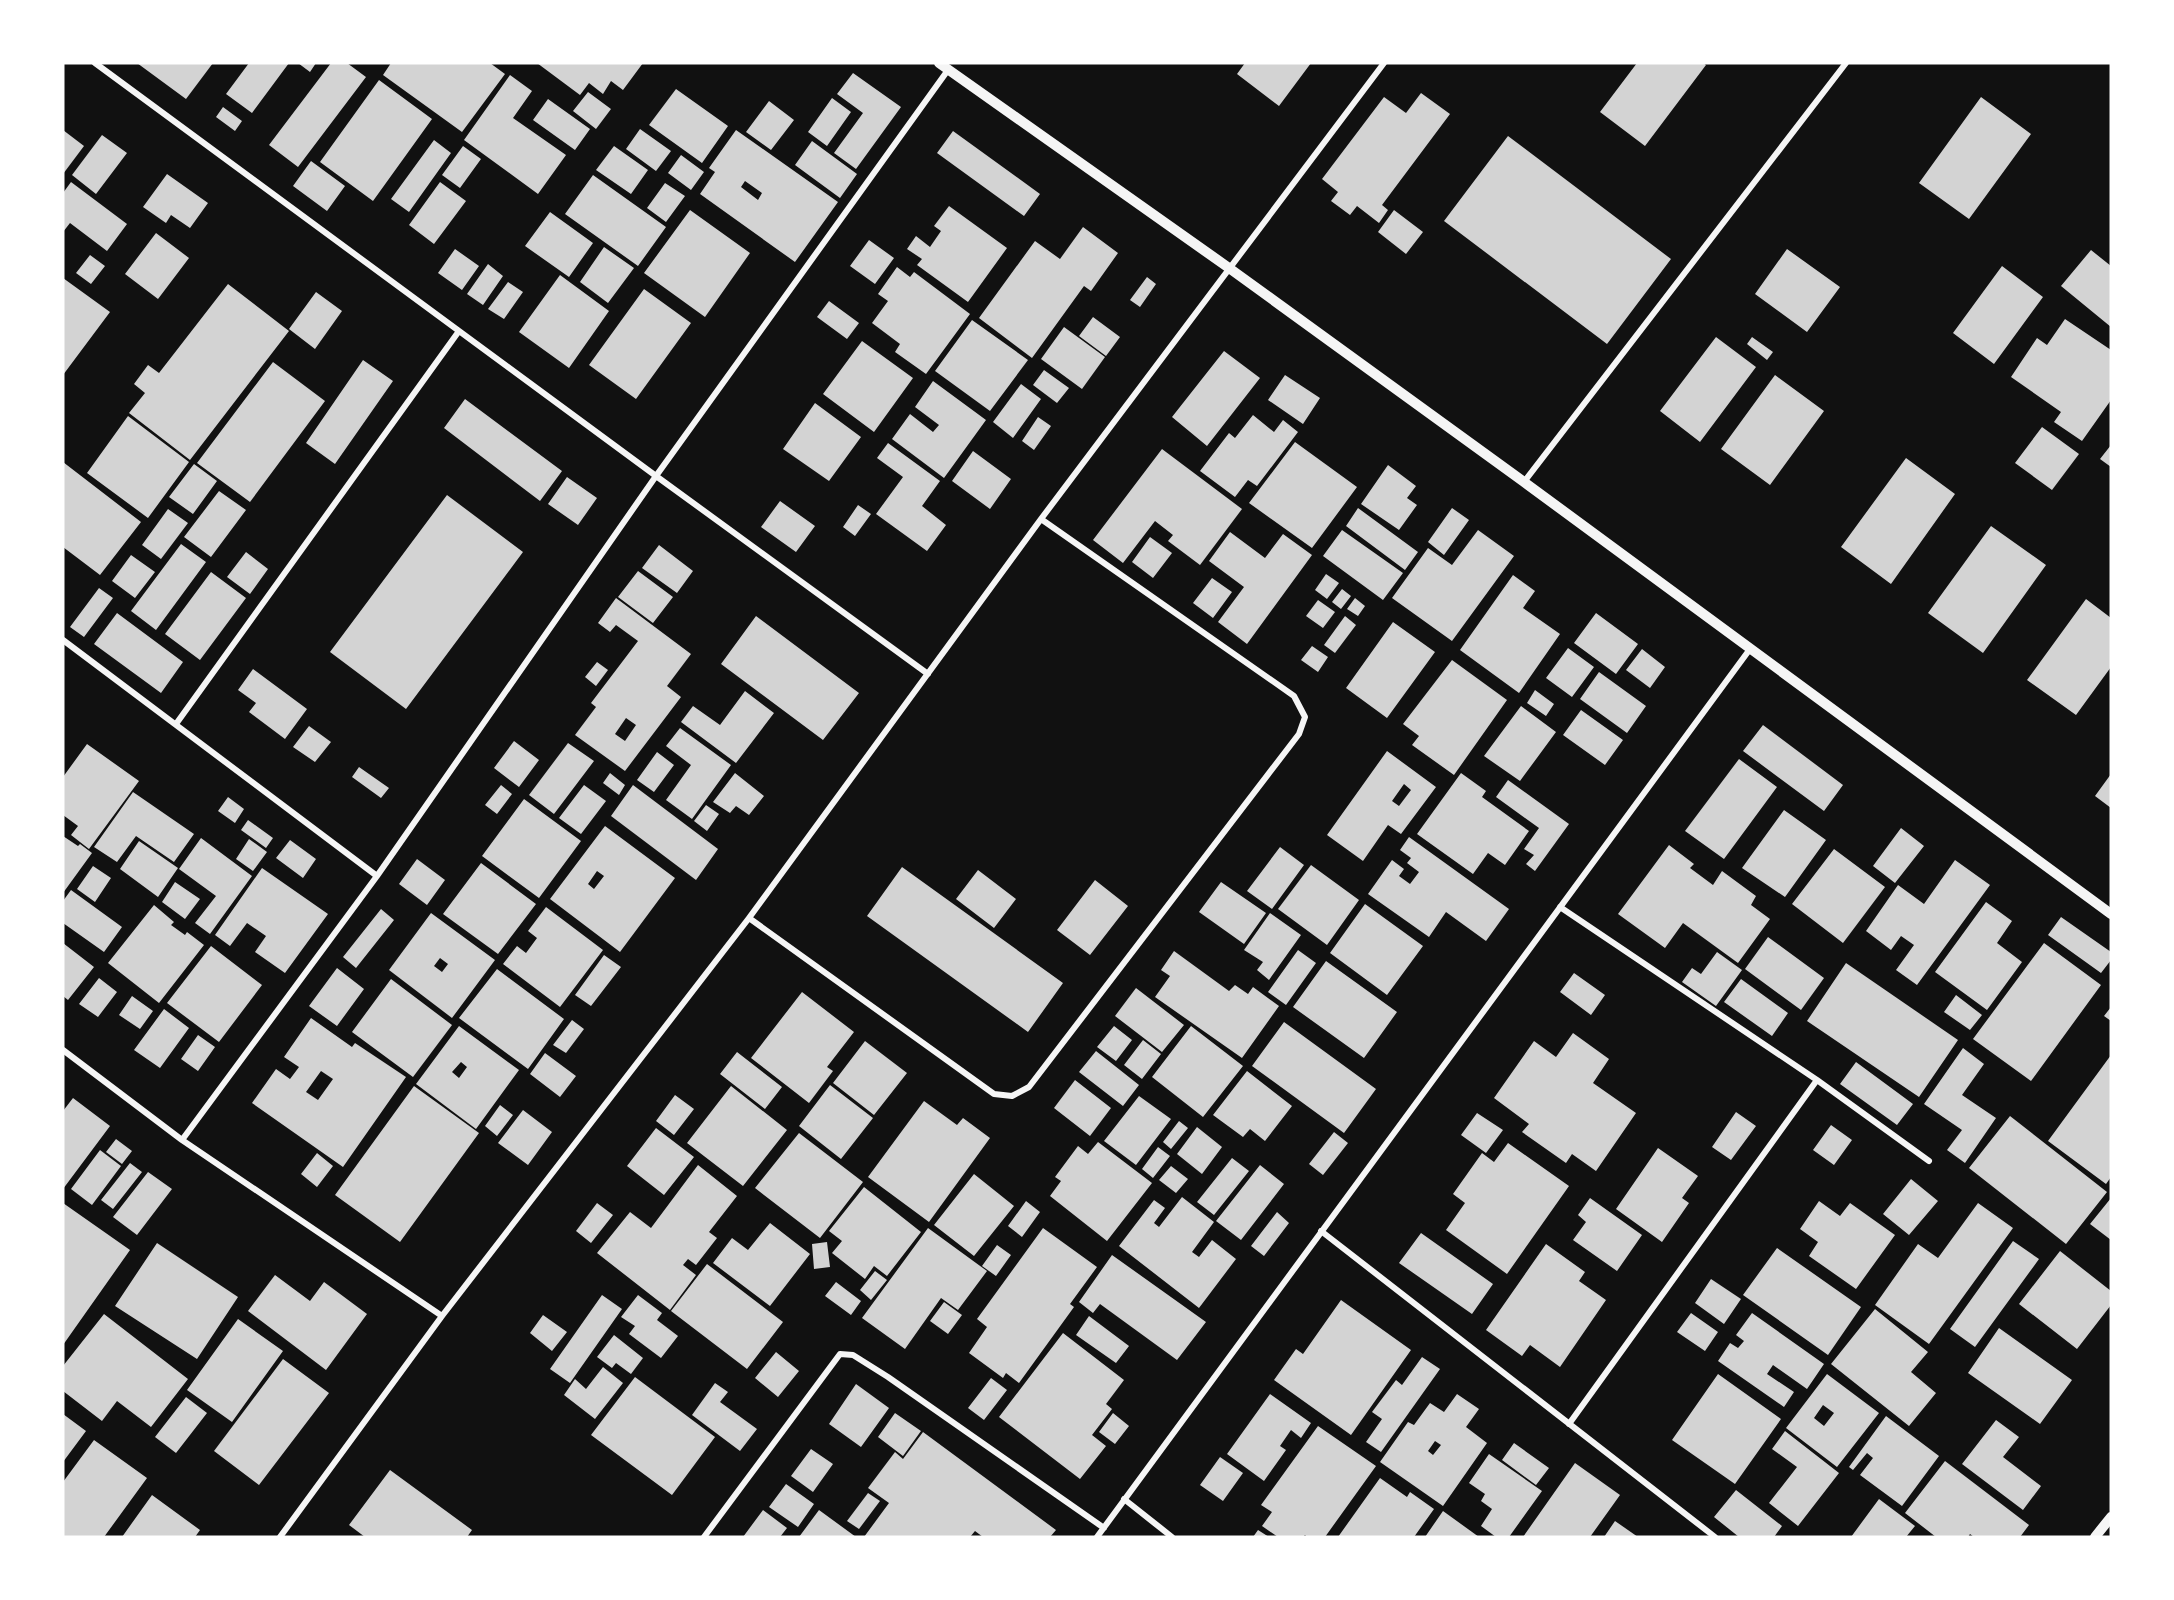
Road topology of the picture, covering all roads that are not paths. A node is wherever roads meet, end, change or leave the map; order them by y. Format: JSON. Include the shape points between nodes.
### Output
{"nodes":[{"id":1,"x":95,"y":63,"type":"edge"},
{"id":2,"x":939,"y":63,"type":"edge"},
{"id":3,"x":1384,"y":63,"type":"edge"},
{"id":4,"x":1846,"y":63,"type":"edge"},
{"id":5,"x":948,"y":70,"type":"junction"},
{"id":6,"x":1229,"y":268,"type":"junction"},
{"id":7,"x":459,"y":332,"type":"junction"},
{"id":8,"x":656,"y":477,"type":"junction"},
{"id":9,"x":1524,"y":482,"type":"junction"},
{"id":10,"x":1041,"y":519,"type":"junction"},
{"id":11,"x":63,"y":640,"type":"edge"},
{"id":12,"x":1750,"y":649,"type":"junction"},
{"id":13,"x":928,"y":674,"type":"junction"},
{"id":14,"x":176,"y":724,"type":"junction"},
{"id":15,"x":377,"y":876,"type":"junction"},
{"id":16,"x":1560,"y":907,"type":"junction"},
{"id":17,"x":2111,"y":914,"type":"edge"},
{"id":18,"x":749,"y":918,"type":"junction"},
{"id":19,"x":63,"y":1050,"type":"edge"},
{"id":20,"x":1817,"y":1080,"type":"junction"},
{"id":21,"x":182,"y":1140,"type":"junction"},
{"id":22,"x":1929,"y":1161,"type":"dead end"},
{"id":23,"x":1321,"y":1231,"type":"junction"},
{"id":24,"x":442,"y":1316,"type":"junction"},
{"id":25,"x":1569,"y":1424,"type":"junction"},
{"id":26,"x":1124,"y":1499,"type":"junction"},
{"id":27,"x":2111,"y":1517,"type":"edge"},
{"id":28,"x":1104,"y":1528,"type":"junction"},
{"id":29,"x":280,"y":1537,"type":"edge"},
{"id":30,"x":704,"y":1537,"type":"edge"},
{"id":31,"x":1097,"y":1537,"type":"edge"},
{"id":32,"x":1172,"y":1537,"type":"edge"},
{"id":33,"x":1715,"y":1537,"type":"edge"},
{"id":34,"x":2095,"y":1537,"type":"edge"}],
"edges":[{"from":1,"to":7,"type":"street"},
{"from":2,"to":5,"type":"street"},
{"from":3,"to":6,"type":"street"},
{"from":4,"to":9,"type":"street"},
{"from":5,"to":6,"type":"street"},
{"from":5,"to":8,"type":"street"},
{"from":6,"to":9,"type":"street"},
{"from":6,"to":10,"type":"street"},
{"from":7,"to":8,"type":"street"},
{"from":7,"to":14,"type":"street"},
{"from":8,"to":13,"type":"street"},
{"from":8,"to":15,"type":"street"},
{"from":9,"to":12,"type":"street"},
{"from":10,"to":13,"type":"street"},
{"from":10,"to":18,"type":"street","via":[[1294,696],[1305,717],[1299,734],[1029,1087],[1012,1096],[993,1094]]},
{"from":11,"to":14,"type":"street"},
{"from":12,"to":16,"type":"street"},
{"from":12,"to":17,"type":"street"},
{"from":13,"to":18,"type":"street"},
{"from":14,"to":15,"type":"street"},
{"from":15,"to":21,"type":"street"},
{"from":16,"to":20,"type":"street"},
{"from":16,"to":23,"type":"street"},
{"from":18,"to":24,"type":"street"},
{"from":19,"to":21,"type":"street"},
{"from":20,"to":22,"type":"street"},
{"from":20,"to":25,"type":"street"},
{"from":21,"to":24,"type":"street"},
{"from":23,"to":25,"type":"street"},
{"from":23,"to":26,"type":"street"},
{"from":24,"to":29,"type":"street"},
{"from":25,"to":33,"type":"street"},
{"from":26,"to":28,"type":"street"},
{"from":26,"to":32,"type":"street"},
{"from":27,"to":34,"type":"street"},
{"from":28,"to":30,"type":"street","via":[[888,1377],[853,1355],[840,1354]]},
{"from":28,"to":31,"type":"street"}]}
